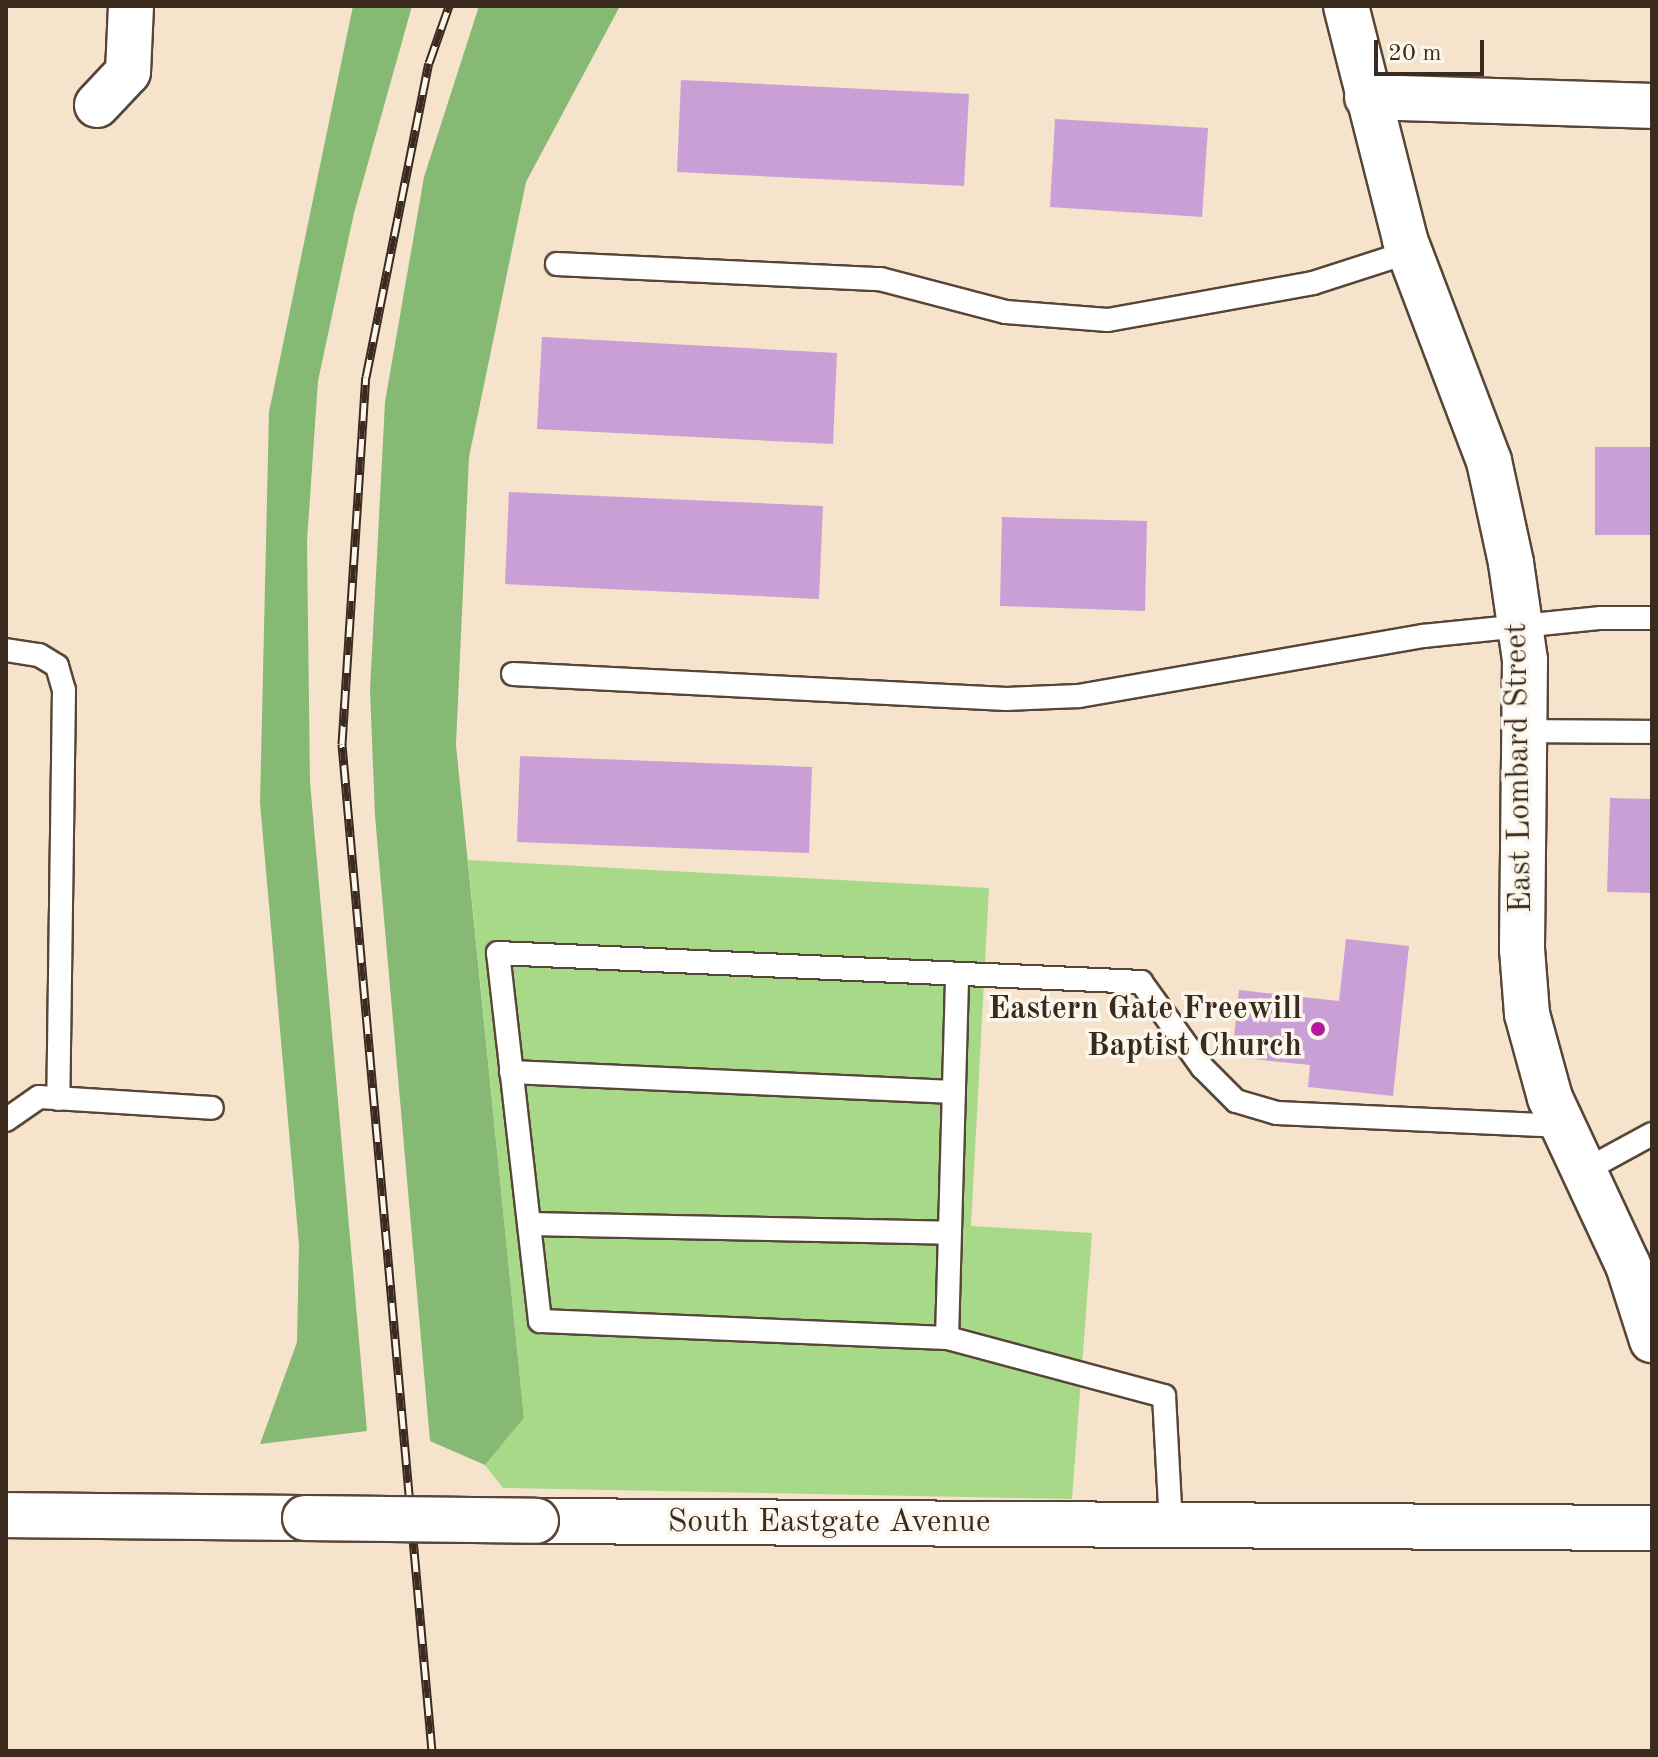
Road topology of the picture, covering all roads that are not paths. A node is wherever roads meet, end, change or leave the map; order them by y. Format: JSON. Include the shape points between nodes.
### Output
{"nodes":[{"id":1,"x":131,"y":6,"type":"edge"},
{"id":2,"x":1346,"y":6,"type":"edge"},
{"id":3,"x":1367,"y":97,"type":"junction"},
{"id":4,"x":97,"y":105,"type":"dead end"},
{"id":5,"x":1652,"y":106,"type":"edge"},
{"id":6,"x":1409,"y":252,"type":"junction"},
{"id":7,"x":557,"y":264,"type":"dead end"},
{"id":8,"x":1652,"y":618,"type":"edge"},
{"id":9,"x":1520,"y":625,"type":"junction"},
{"id":10,"x":6,"y":650,"type":"edge"},
{"id":11,"x":513,"y":674,"type":"dead end"},
{"id":12,"x":1523,"y":731,"type":"junction"},
{"id":13,"x":1652,"y":732,"type":"edge"},
{"id":14,"x":957,"y":975,"type":"junction"},
{"id":15,"x":511,"y":1072,"type":"junction"},
{"id":16,"x":954,"y":1092,"type":"junction"},
{"id":17,"x":58,"y":1099,"type":"junction"},
{"id":18,"x":212,"y":1108,"type":"dead end"},
{"id":19,"x":6,"y":1120,"type":"edge"},
{"id":20,"x":1563,"y":1126,"type":"junction"},
{"id":21,"x":1652,"y":1134,"type":"edge"},
{"id":22,"x":1584,"y":1171,"type":"junction"},
{"id":23,"x":529,"y":1224,"type":"junction"},
{"id":24,"x":950,"y":1233,"type":"junction"},
{"id":25,"x":947,"y":1338,"type":"junction"},
{"id":26,"x":1652,"y":1340,"type":"edge"},
{"id":27,"x":6,"y":1515,"type":"edge"},
{"id":28,"x":1171,"y":1525,"type":"junction"},
{"id":29,"x":1652,"y":1528,"type":"edge"}],
"edges":[{"from":1,"to":4,"type":"street","via":[[128,72]]},
{"from":2,"to":3,"type":"street","name":"East Lombard Street"},
{"from":3,"to":5,"type":"street"},
{"from":3,"to":6,"type":"street","name":"East Lombard Street"},
{"from":6,"to":7,"type":"lane","via":[[1313,283],[1108,320],[1006,312],[880,279]]},
{"from":6,"to":9,"type":"street","name":"East Lombard Street","via":[[1489,461]]},
{"from":8,"to":9,"type":"lane"},
{"from":9,"to":11,"type":"lane","via":[[1423,636],[1064,696],[1006,699]]},
{"from":9,"to":12,"type":"street","name":"East Lombard Street"},
{"from":10,"to":17,"type":"lane","via":[[39,655],[57,666],[64,690]]},
{"from":12,"to":13,"type":"lane"},
{"from":12,"to":20,"type":"street","name":"East Lombard Street","via":[[1522,949],[1527,1014]]},
{"from":14,"to":15,"type":"lane","via":[[498,953]]},
{"from":14,"to":16,"type":"lane"},
{"from":14,"to":20,"type":"lane","via":[[1141,982],[1202,1067],[1236,1101],[1277,1113]]},
{"from":15,"to":16,"type":"lane"},
{"from":15,"to":23,"type":"lane"},
{"from":16,"to":24,"type":"lane"},
{"from":17,"to":18,"type":"lane"},
{"from":17,"to":19,"type":"lane","via":[[39,1097]]},
{"from":20,"to":22,"type":"street","name":"East Lombard Street"},
{"from":21,"to":22,"type":"lane"},
{"from":22,"to":26,"type":"street","name":"East Lombard Street","via":[[1628,1265]]},
{"from":23,"to":24,"type":"lane"},
{"from":23,"to":25,"type":"lane","via":[[540,1321]]},
{"from":24,"to":25,"type":"lane"},
{"from":25,"to":28,"type":"lane","via":[[1164,1396]]},
{"from":27,"to":28,"type":"street","name":"South Eastgate Avenue","bridge":true},
{"from":28,"to":29,"type":"street","name":"South Eastgate Avenue"}]}
